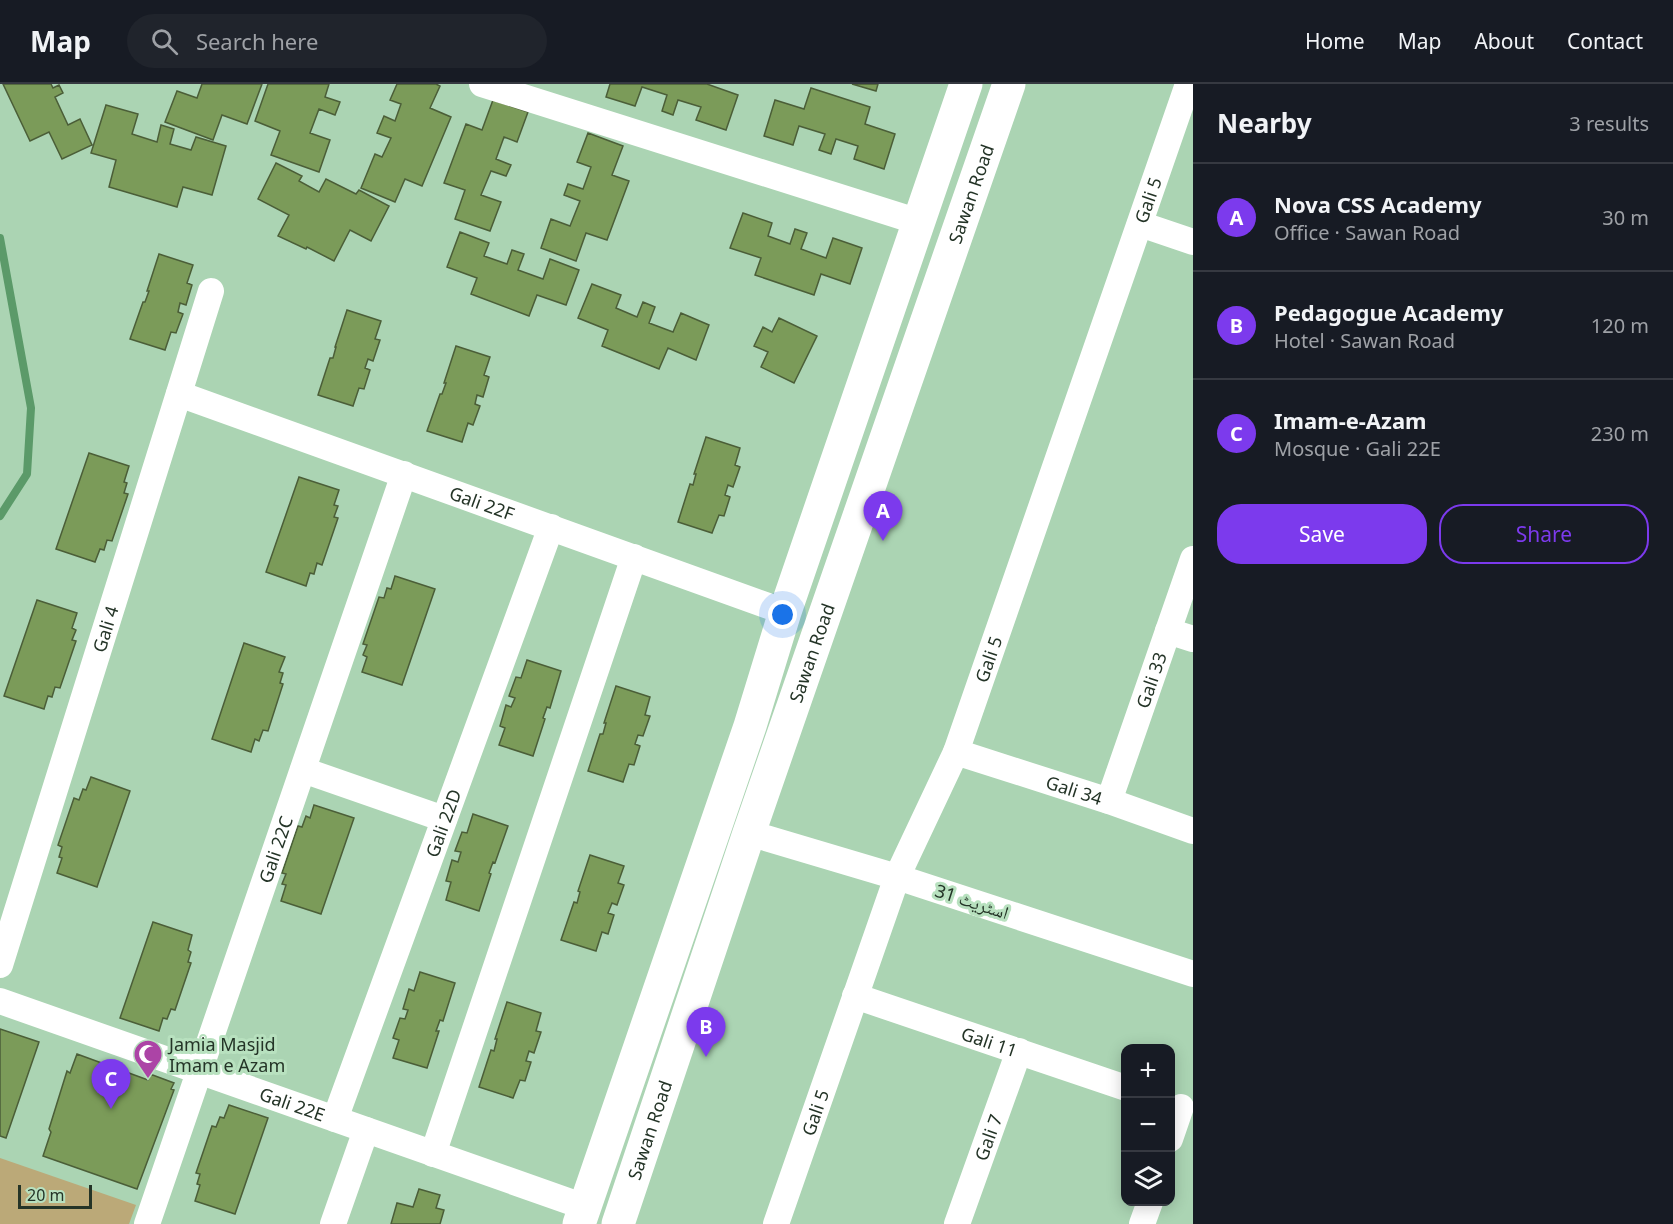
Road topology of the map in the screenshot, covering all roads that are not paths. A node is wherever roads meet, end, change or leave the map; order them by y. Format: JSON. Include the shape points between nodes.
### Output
{"nodes":[{"id":1,"x":482,"y":84,"type":"edge"},
{"id":2,"x":966,"y":84,"type":"edge"},
{"id":3,"x":1009,"y":84,"type":"edge"},
{"id":4,"x":1186,"y":87,"type":"edge"},
{"id":5,"x":919,"y":222,"type":"junction"},
{"id":6,"x":1140,"y":224,"type":"junction"},
{"id":7,"x":1193,"y":242,"type":"edge"},
{"id":8,"x":211,"y":291,"type":"dead end"},
{"id":9,"x":179,"y":394,"type":"junction"},
{"id":10,"x":404,"y":474,"type":"junction"},
{"id":11,"x":551,"y":527,"type":"junction"},
{"id":12,"x":634,"y":557,"type":"junction"},
{"id":13,"x":1193,"y":559,"type":"edge"},
{"id":14,"x":785,"y":612,"type":"junction"},
{"id":15,"x":1168,"y":631,"type":"junction"},
{"id":16,"x":1193,"y":639,"type":"edge"},
{"id":17,"x":956,"y":752,"type":"junction"},
{"id":18,"x":303,"y":770,"type":"junction"},
{"id":19,"x":1109,"y":801,"type":"junction"},
{"id":20,"x":444,"y":819,"type":"junction"},
{"id":21,"x":1193,"y":831,"type":"edge"},
{"id":22,"x":749,"y":833,"type":"junction"},
{"id":23,"x":897,"y":877,"type":"junction"},
{"id":24,"x":0,"y":965,"type":"edge"},
{"id":25,"x":1193,"y":974,"type":"edge"},
{"id":26,"x":855,"y":996,"type":"junction"},
{"id":27,"x":0,"y":1001,"type":"edge"},
{"id":28,"x":1019,"y":1051,"type":"junction"},
{"id":29,"x":200,"y":1072,"type":"junction"},
{"id":30,"x":1121,"y":1087,"type":"edge"},
{"id":31,"x":1181,"y":1108,"type":"edge"},
{"id":32,"x":335,"y":1119,"type":"junction"},
{"id":33,"x":1175,"y":1125,"type":"edge"},
{"id":34,"x":366,"y":1130,"type":"junction"},
{"id":35,"x":433,"y":1154,"type":"junction"},
{"id":36,"x":1149,"y":1206,"type":"edge"},
{"id":37,"x":582,"y":1216,"type":"edge"},
{"id":38,"x":147,"y":1224,"type":"edge"},
{"id":39,"x":333,"y":1224,"type":"edge"},
{"id":40,"x":618,"y":1224,"type":"edge"},
{"id":41,"x":776,"y":1224,"type":"edge"},
{"id":42,"x":957,"y":1224,"type":"edge"},
{"id":43,"x":1142,"y":1224,"type":"edge"}],
"edges":[{"from":1,"to":5,"type":"street"},
{"from":2,"to":5,"type":"main road","name":"Sawan Road"},
{"from":3,"to":22,"type":"main road","name":"Sawan Road"},
{"from":4,"to":6,"type":"street","name":"Gali 5"},
{"from":5,"to":14,"type":"main road","name":"Sawan Road"},
{"from":6,"to":7,"type":"street"},
{"from":6,"to":17,"type":"street","name":"Gali 5"},
{"from":8,"to":9,"type":"street","name":"Gali 4"},
{"from":9,"to":10,"type":"street","name":"Gali 22F"},
{"from":9,"to":24,"type":"street","name":"Gali 4"},
{"from":10,"to":11,"type":"street","name":"Gali 22F"},
{"from":10,"to":18,"type":"street","name":"Gali 22C"},
{"from":11,"to":12,"type":"street","name":"Gali 22F"},
{"from":11,"to":20,"type":"street","name":"Gali 22D"},
{"from":12,"to":14,"type":"street","name":"Gali 22F"},
{"from":12,"to":35,"type":"street"},
{"from":13,"to":15,"type":"street","name":"Gali 33"},
{"from":14,"to":37,"type":"main road","name":"Sawan Road","via":[[750,726]]},
{"from":15,"to":16,"type":"street"},
{"from":15,"to":19,"type":"street","name":"Gali 33"},
{"from":17,"to":19,"type":"street","name":"Gali 34"},
{"from":17,"to":23,"type":"street","name":"Gali 5"},
{"from":18,"to":20,"type":"street"},
{"from":18,"to":29,"type":"street","name":"Gali 22C"},
{"from":19,"to":21,"type":"street","name":"Gali 34"},
{"from":20,"to":32,"type":"street","name":"Gali 22D"},
{"from":22,"to":23,"type":"street","name":"اسٹریٹ 31"},
{"from":22,"to":40,"type":"main road","name":"Sawan Road"},
{"from":23,"to":25,"type":"street","name":"اسٹریٹ 31"},
{"from":23,"to":26,"type":"street","name":"Gali 5"},
{"from":26,"to":28,"type":"street","name":"Gali 11"},
{"from":26,"to":41,"type":"street","name":"Gali 5"},
{"from":27,"to":29,"type":"street","name":"Gali 22E"},
{"from":28,"to":30,"type":"street","name":"Gali 11"},
{"from":28,"to":42,"type":"street","name":"Gali 7"},
{"from":29,"to":32,"type":"street","name":"Gali 22E"},
{"from":29,"to":38,"type":"street","name":"Gali 22C"},
{"from":31,"to":33,"type":"street"},
{"from":32,"to":34,"type":"street","name":"Gali 22E"},
{"from":34,"to":35,"type":"street","name":"Gali 22E"},
{"from":34,"to":39,"type":"street"},
{"from":35,"to":37,"type":"street","name":"Gali 22E"},
{"from":36,"to":43,"type":"street"}]}
